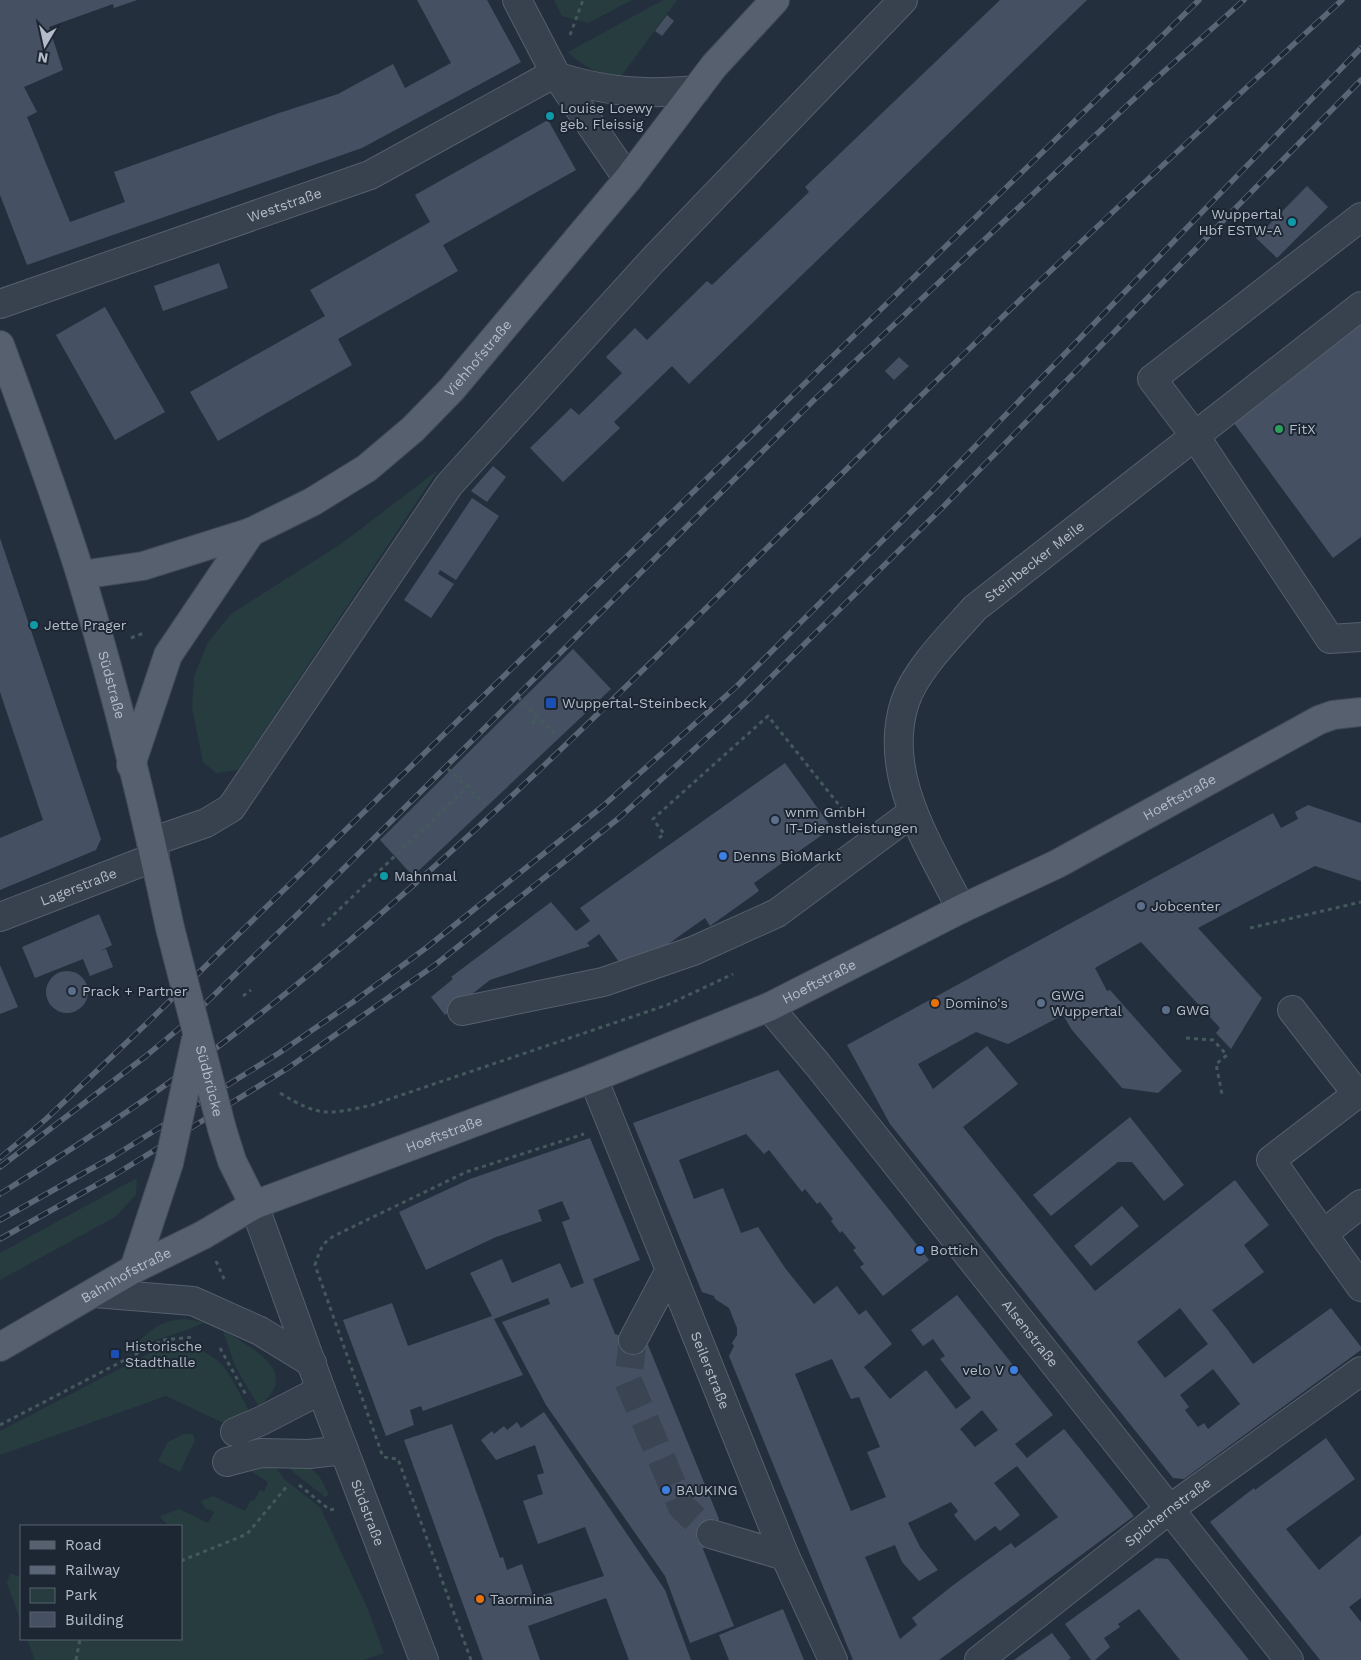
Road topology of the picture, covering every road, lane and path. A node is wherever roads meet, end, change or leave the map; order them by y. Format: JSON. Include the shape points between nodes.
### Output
{"nodes":[{"id":1,"x":516,"y":0,"type":"edge"},
{"id":2,"x":775,"y":0,"type":"edge"},
{"id":3,"x":903,"y":0,"type":"edge"},
{"id":4,"x":556,"y":75,"type":"junction"},
{"id":5,"x":696,"y":90,"type":"junction"},
{"id":6,"x":628,"y":179,"type":"junction"},
{"id":7,"x":1361,"y":216,"type":"edge"},
{"id":8,"x":0,"y":304,"type":"edge"},
{"id":9,"x":1361,"y":306,"type":"edge"},
{"id":10,"x":0,"y":345,"type":"edge"},
{"id":11,"x":1195,"y":436,"type":"junction"},
{"id":12,"x":251,"y":532,"type":"junction"},
{"id":13,"x":81,"y":574,"type":"junction"},
{"id":14,"x":1361,"y":637,"type":"edge"},
{"id":15,"x":518,"y":697,"type":"dead end"},
{"id":16,"x":1361,"y":712,"type":"edge"},
{"id":17,"x":538,"y":718,"type":"junction"},
{"id":18,"x":532,"y":724,"type":"dead end"},
{"id":19,"x":557,"y":737,"type":"dead end"},
{"id":20,"x":131,"y":764,"type":"junction"},
{"id":21,"x":448,"y":769,"type":"dead end"},
{"id":22,"x":472,"y":782,"type":"dead end"},
{"id":23,"x":467,"y":787,"type":"junction"},
{"id":24,"x":486,"y":805,"type":"dead end"},
{"id":25,"x":913,"y":812,"type":"junction"},
{"id":26,"x":659,"y":838,"type":"dead end"},
{"id":27,"x":869,"y":846,"type":"junction"},
{"id":28,"x":153,"y":849,"type":"junction"},
{"id":29,"x":1361,"y":902,"type":"edge"},
{"id":30,"x":961,"y":909,"type":"junction"},
{"id":31,"x":0,"y":917,"type":"edge"},
{"id":32,"x":322,"y":926,"type":"dead end"},
{"id":33,"x":1250,"y":928,"type":"dead end"},
{"id":34,"x":733,"y":974,"type":"dead end"},
{"id":35,"x":251,"y":990,"type":"dead end"},
{"id":36,"x":242,"y":996,"type":"dead end"},
{"id":37,"x":769,"y":1007,"type":"junction"},
{"id":38,"x":1292,"y":1010,"type":"dead end"},
{"id":39,"x":462,"y":1011,"type":"dead end"},
{"id":40,"x":197,"y":1032,"type":"junction"},
{"id":41,"x":1186,"y":1038,"type":"dead end"},
{"id":42,"x":592,"y":1078,"type":"junction"},
{"id":43,"x":280,"y":1092,"type":"dead end"},
{"id":44,"x":1222,"y":1094,"type":"dead end"},
{"id":45,"x":612,"y":1125,"type":"junction"},
{"id":46,"x":222,"y":1129,"type":"joint"},
{"id":47,"x":1361,"y":1204,"type":"edge"},
{"id":48,"x":254,"y":1205,"type":"junction"},
{"id":49,"x":1323,"y":1234,"type":"junction"},
{"id":50,"x":134,"y":1270,"type":"junction"},
{"id":51,"x":670,"y":1270,"type":"junction"},
{"id":52,"x":1361,"y":1286,"type":"edge"},
{"id":53,"x":95,"y":1293,"type":"junction"},
{"id":54,"x":201,"y":1338,"type":"dead end"},
{"id":55,"x":633,"y":1340,"type":"tunnel mouth"},
{"id":56,"x":0,"y":1347,"type":"edge"},
{"id":57,"x":312,"y":1363,"type":"junction"},
{"id":58,"x":1361,"y":1371,"type":"edge"},
{"id":59,"x":321,"y":1390,"type":"junction"},
{"id":60,"x":0,"y":1425,"type":"edge"},
{"id":61,"x":235,"y":1432,"type":"dead end"},
{"id":62,"x":344,"y":1450,"type":"junction"},
{"id":63,"x":227,"y":1462,"type":"dead end"},
{"id":64,"x":362,"y":1498,"type":"junction"},
{"id":65,"x":1171,"y":1508,"type":"junction"},
{"id":66,"x":711,"y":1534,"type":"tunnel mouth"},
{"id":67,"x":785,"y":1556,"type":"junction"},
{"id":68,"x":182,"y":1561,"type":"edge"},
{"id":69,"x":80,"y":1640,"type":"edge"},
{"id":70,"x":76,"y":1660,"type":"edge"},
{"id":71,"x":424,"y":1660,"type":"edge"},
{"id":72,"x":471,"y":1660,"type":"edge"},
{"id":73,"x":833,"y":1660,"type":"edge"},
{"id":74,"x":979,"y":1660,"type":"edge"},
{"id":75,"x":1289,"y":1660,"type":"edge"}],
"edges":[{"from":1,"to":4,"type":"street"},
{"from":2,"to":5,"type":"main road","name":"Viehhofstraße"},
{"from":3,"to":28,"type":"street","name":"Lagerstraße","via":[[653,260],[449,485],[231,808]]},
{"from":4,"to":5,"type":"street","via":[[602,89],[659,93]]},
{"from":4,"to":6,"type":"street"},
{"from":4,"to":8,"type":"street","name":"Weststraße","via":[[370,175]]},
{"from":5,"to":6,"type":"main road","name":"Viehhofstraße"},
{"from":6,"to":12,"type":"main road","name":"Viehhofstraße","via":[[452,388],[413,429],[359,473],[312,502]]},
{"from":7,"to":11,"type":"street","via":[[1152,379]]},
{"from":9,"to":11,"type":"street","name":"Steinbecker Meile"},
{"from":10,"to":13,"type":"main road","name":"Südstraße"},
{"from":11,"to":14,"type":"street","via":[[1330,639]]},
{"from":11,"to":25,"type":"street","name":"Steinbecker Meile","via":[[975,608],[929,659],[905,701],[898,735],[901,773]]},
{"from":12,"to":13,"type":"main road","name":"Viehhofstraße","via":[[143,566]]},
{"from":12,"to":20,"type":"main road","via":[[168,655]]},
{"from":13,"to":20,"type":"main road","name":"Südstraße"},
{"from":15,"to":17,"type":"path"},
{"from":16,"to":30,"type":"main road","name":"Hoeftstraße","via":[[1319,720],[1056,864]]},
{"from":17,"to":18,"type":"path"},
{"from":17,"to":19,"type":"path"},
{"from":20,"to":28,"type":"main road","name":"Südstraße"},
{"from":21,"to":23,"type":"path"},
{"from":22,"to":23,"type":"path"},
{"from":23,"to":24,"type":"path"},
{"from":23,"to":32,"type":"path"},
{"from":25,"to":27,"type":"street"},
{"from":25,"to":30,"type":"street","name":"Steinbecker Meile"},
{"from":26,"to":27,"type":"path","via":[[664,834],[653,819],[768,716]]},
{"from":27,"to":39,"type":"street","via":[[777,913],[693,951],[603,982]]},
{"from":28,"to":31,"type":"street","name":"Lagerstraße"},
{"from":28,"to":40,"type":"main road","name":"Südstraße","bridge":true},
{"from":29,"to":33,"type":"path"},
{"from":30,"to":37,"type":"main road","name":"Hoeftstraße"},
{"from":34,"to":43,"type":"path","via":[[666,1004],[372,1105],[337,1112],[317,1112]]},
{"from":35,"to":36,"type":"path"},
{"from":37,"to":42,"type":"main road","name":"Hoeftstraße"},
{"from":37,"to":65,"type":"street","name":"Alsenstraße"},
{"from":38,"to":49,"type":"street","via":[[1356,1094],[1271,1160]]},
{"from":40,"to":46,"type":"main road","name":"Südbrücke","bridge":true},
{"from":40,"to":50,"type":"main road","bridge":true,"via":[[168,1163]]},
{"from":41,"to":44,"type":"path","via":[[1214,1040],[1227,1054],[1216,1064]]},
{"from":42,"to":45,"type":"street","name":"Seilerstraße"},
{"from":42,"to":48,"type":"main road","name":"Hoeftstraße"},
{"from":45,"to":51,"type":"street","name":"Seilerstraße"},
{"from":45,"to":72,"type":"path","via":[[466,1172],[326,1240],[315,1265],[383,1457],[398,1459]]},
{"from":46,"to":48,"type":"main road","name":"Südstraße","via":[[232,1161]]},
{"from":47,"to":49,"type":"street"},
{"from":48,"to":50,"type":"main road","name":"Bahnhofstraße"},
{"from":48,"to":57,"type":"street","name":"Südstraße"},
{"from":49,"to":52,"type":"street"},
{"from":50,"to":53,"type":"main road","name":"Bahnhofstraße"},
{"from":51,"to":55,"type":"street"},
{"from":51,"to":67,"type":"street","name":"Seilerstraße"},
{"from":53,"to":56,"type":"main road","name":"Bahnhofstraße"},
{"from":53,"to":57,"type":"street","via":[[193,1301],[260,1331]]},
{"from":54,"to":60,"type":"path","via":[[163,1340]]},
{"from":57,"to":59,"type":"street","name":"Südstraße"},
{"from":58,"to":65,"type":"street","name":"Spichernstraße"},
{"from":59,"to":61,"type":"street"},
{"from":59,"to":62,"type":"street","name":"Südstraße"},
{"from":62,"to":63,"type":"street","via":[[308,1454],[261,1453]]},
{"from":62,"to":64,"type":"street","name":"Südstraße"},
{"from":64,"to":68,"type":"path","via":[[330,1510],[292,1479],[247,1534]]},
{"from":64,"to":71,"type":"street","name":"Südstraße"},
{"from":65,"to":74,"type":"street","name":"Spichernstraße"},
{"from":65,"to":75,"type":"street","name":"Alsenstraße"},
{"from":66,"to":67,"type":"street"},
{"from":67,"to":73,"type":"street","name":"Seilerstraße"},
{"from":69,"to":70,"type":"path"}]}
